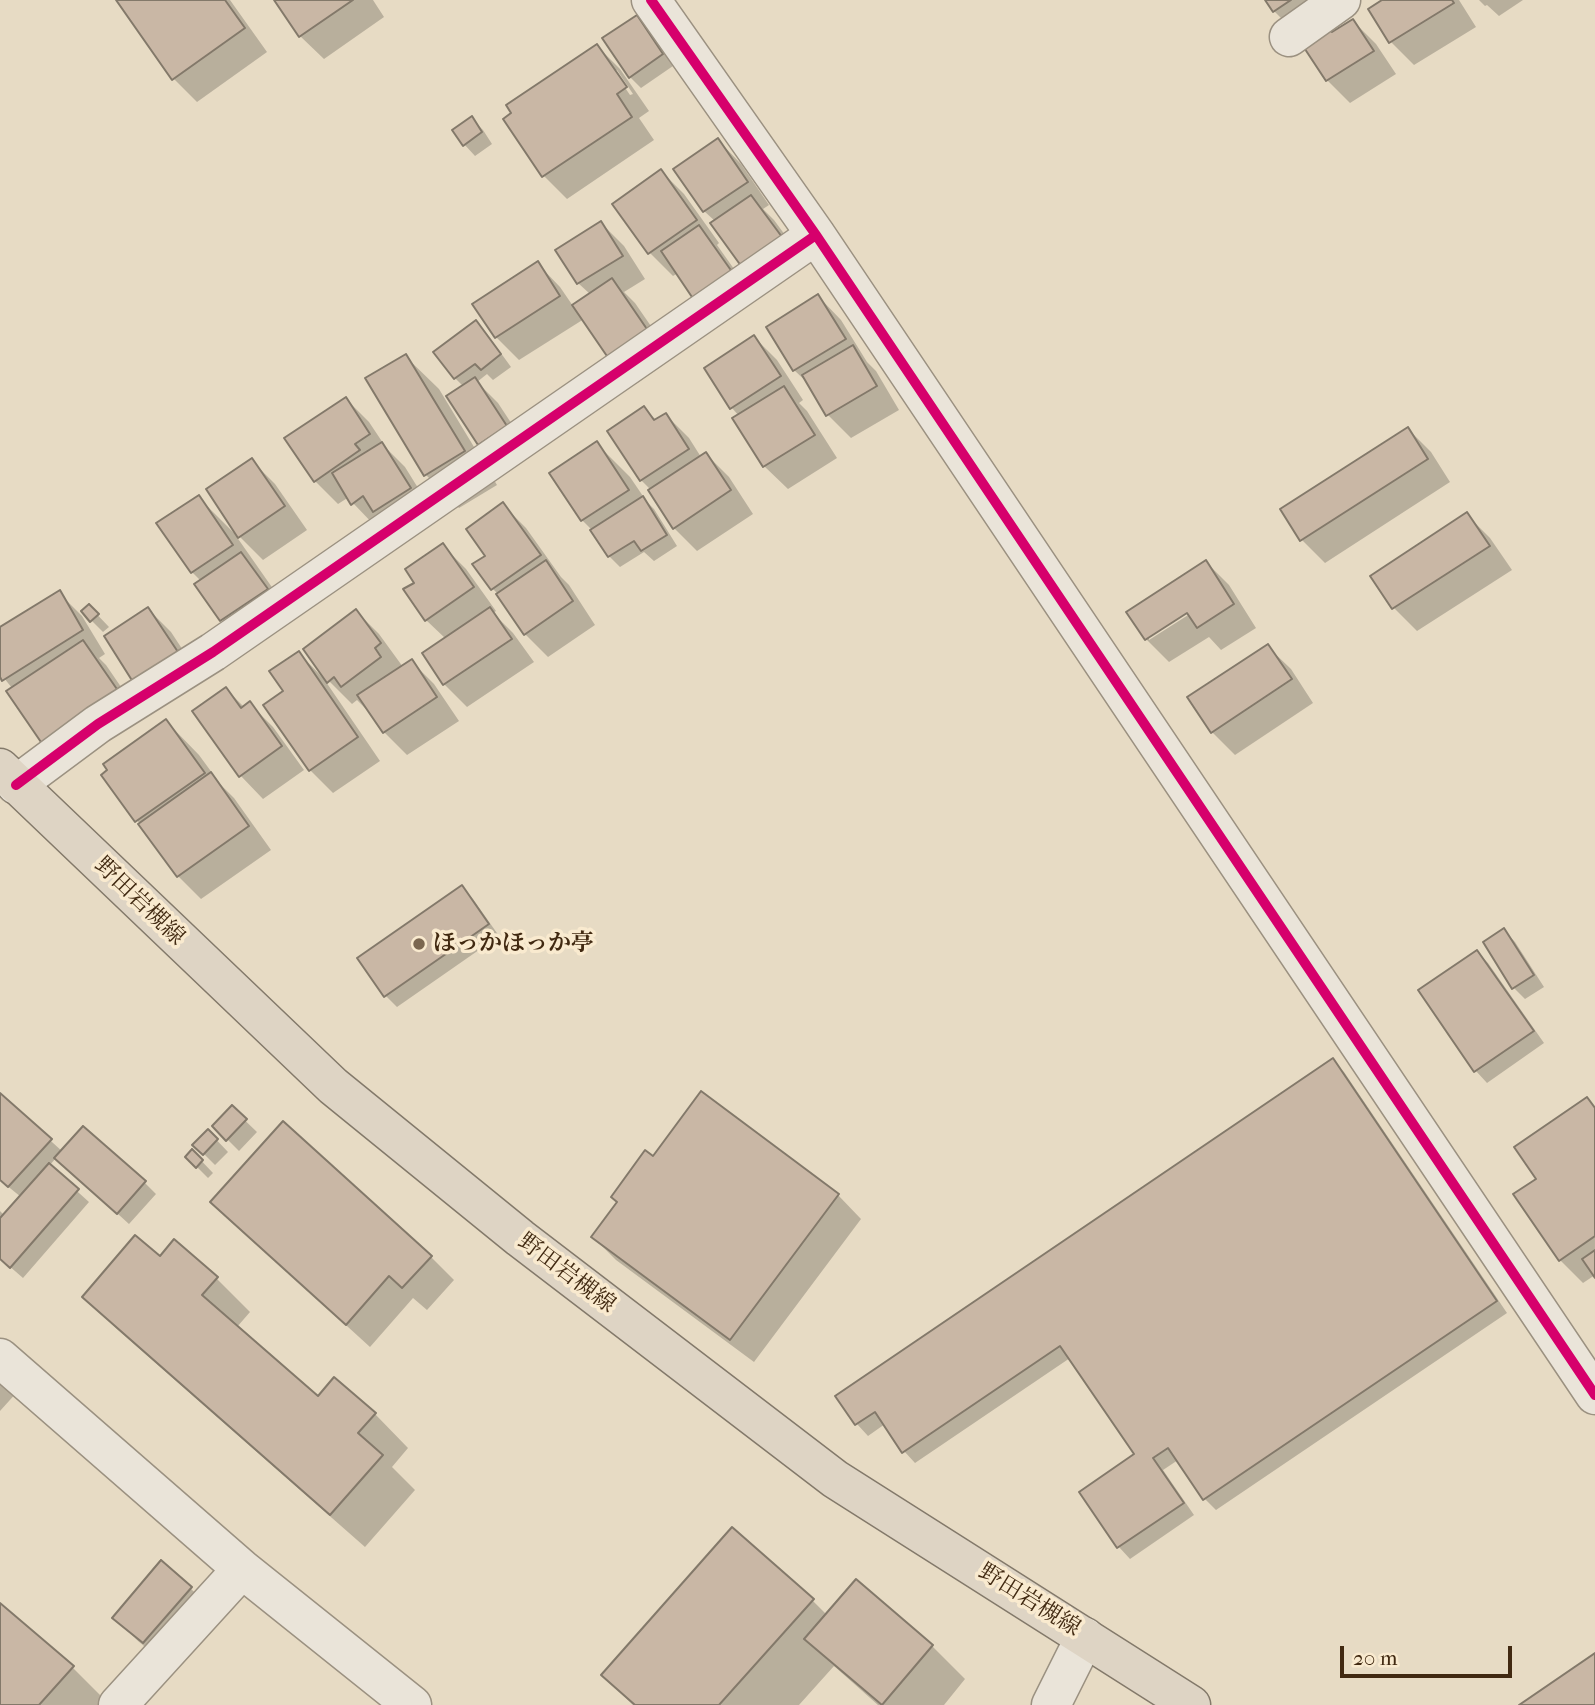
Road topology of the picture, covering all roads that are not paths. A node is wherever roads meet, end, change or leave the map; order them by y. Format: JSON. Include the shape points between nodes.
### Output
{"nodes":[{"id":1,"x":651,"y":0,"type":"edge"},
{"id":2,"x":1341,"y":0,"type":"edge"},
{"id":3,"x":1289,"y":37,"type":"dead end"},
{"id":4,"x":816,"y":235,"type":"junction"},
{"id":5,"x":8,"y":777,"type":"edge"},
{"id":6,"x":0,"y":1358,"type":"edge"},
{"id":7,"x":1595,"y":1395,"type":"edge"},
{"id":8,"x":242,"y":1569,"type":"junction"},
{"id":9,"x":1086,"y":1637,"type":"junction"},
{"id":10,"x":118,"y":1705,"type":"edge"},
{"id":11,"x":412,"y":1705,"type":"edge"},
{"id":12,"x":1051,"y":1705,"type":"edge"},
{"id":13,"x":1191,"y":1705,"type":"edge"}],
"edges":[{"from":1,"to":4,"type":"street"},
{"from":2,"to":3,"type":"street"},
{"from":4,"to":5,"type":"street","via":[[213,652]]},
{"from":4,"to":7,"type":"street"},
{"from":5,"to":9,"type":"main road","name":"野田岩槻線","via":[[333,1086],[520,1238],[835,1479]]},
{"from":6,"to":8,"type":"street"},
{"from":8,"to":10,"type":"street"},
{"from":8,"to":11,"type":"street"},
{"from":9,"to":12,"type":"street"},
{"from":9,"to":13,"type":"main road","name":"野田岩槻線"}]}
